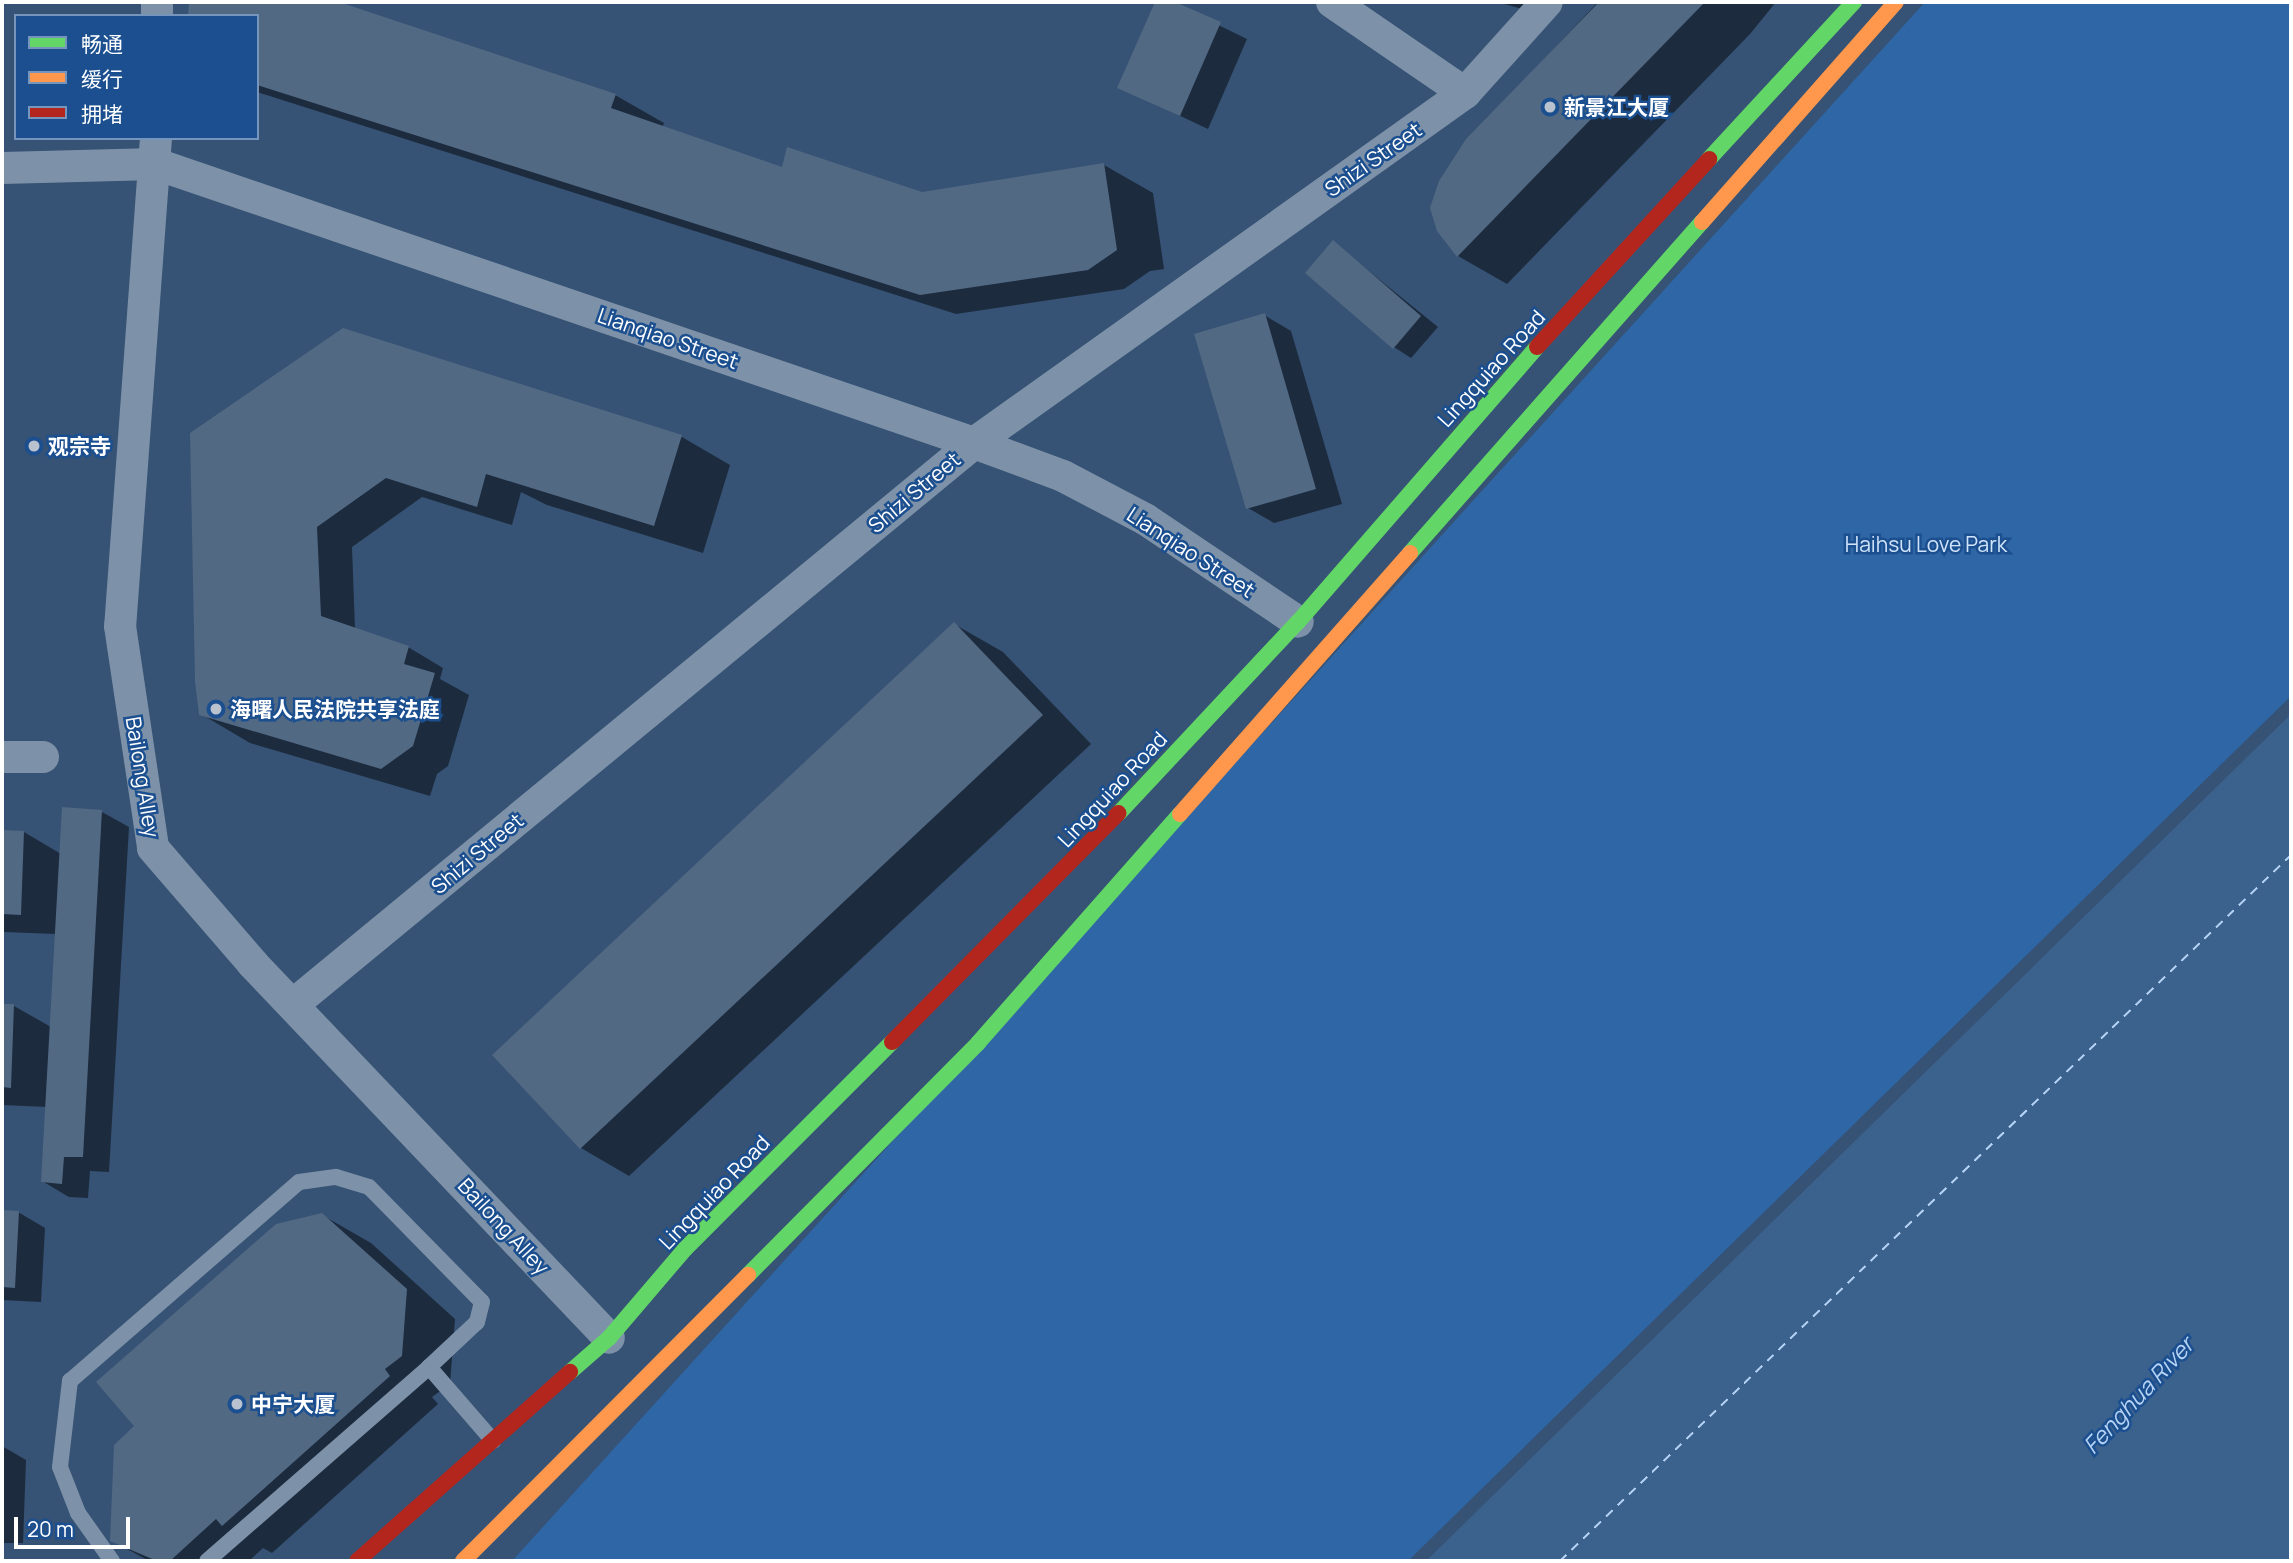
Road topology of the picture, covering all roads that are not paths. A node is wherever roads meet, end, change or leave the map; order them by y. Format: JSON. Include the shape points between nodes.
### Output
{"nodes":[{"id":1,"x":1332,"y":2,"type":"edge"},
{"id":2,"x":1547,"y":2,"type":"edge"},
{"id":3,"x":1854,"y":2,"type":"edge"},
{"id":4,"x":1896,"y":2,"type":"edge"},
{"id":5,"x":1825,"y":14,"type":"edge"},
{"id":6,"x":1465,"y":93,"type":"junction"},
{"id":7,"x":156,"y":151,"type":"edge"},
{"id":8,"x":2,"y":168,"type":"edge"},
{"id":9,"x":974,"y":443,"type":"junction"},
{"id":10,"x":1298,"y":622,"type":"junction"},
{"id":11,"x":2,"y":757,"type":"edge"},
{"id":12,"x":43,"y":757,"type":"dead end"},
{"id":13,"x":295,"y":1003,"type":"junction"},
{"id":14,"x":609,"y":1338,"type":"junction"},
{"id":15,"x":429,"y":1367,"type":"junction"},
{"id":16,"x":493,"y":1441,"type":"junction"},
{"id":17,"x":112,"y":1561,"type":"edge"},
{"id":18,"x":207,"y":1561,"type":"edge"},
{"id":19,"x":357,"y":1561,"type":"edge"},
{"id":20,"x":463,"y":1561,"type":"edge"}],
"edges":[{"from":1,"to":6,"type":"street"},
{"from":2,"to":6,"type":"street","name":"Shizi Street"},
{"from":3,"to":5,"type":"main road","name":"Lingquiao Road"},
{"from":4,"to":20,"type":"main road","via":[[978,1043]]},
{"from":5,"to":10,"type":"main road","name":"Lingquiao Road"},
{"from":6,"to":9,"type":"street","name":"Shizi Street"},
{"from":7,"to":8,"type":"street","name":"Lianqiao Street"},
{"from":7,"to":9,"type":"street","name":"Lianqiao Street"},
{"from":7,"to":13,"type":"street","name":"Bailong Alley","via":[[120,626],[153,848],[253,964]]},
{"from":9,"to":10,"type":"street","name":"Lianqiao Street","via":[[1063,476],[1145,519]]},
{"from":9,"to":13,"type":"street","name":"Shizi Street"},
{"from":10,"to":14,"type":"main road","name":"Lingquiao Road","via":[[1085,849],[685,1250]]},
{"from":11,"to":12,"type":"street"},
{"from":13,"to":14,"type":"street","name":"Bailong Alley"},
{"from":14,"to":16,"type":"main road","name":"Lingquiao Road"},
{"from":15,"to":16,"type":"lane"},
{"from":15,"to":17,"type":"lane","via":[[477,1322],[482,1302],[369,1187],[337,1177],[299,1182],[70,1381],[60,1466],[78,1513]]},
{"from":15,"to":18,"type":"lane"},
{"from":16,"to":19,"type":"main road","name":"Lingquiao Road"}]}
